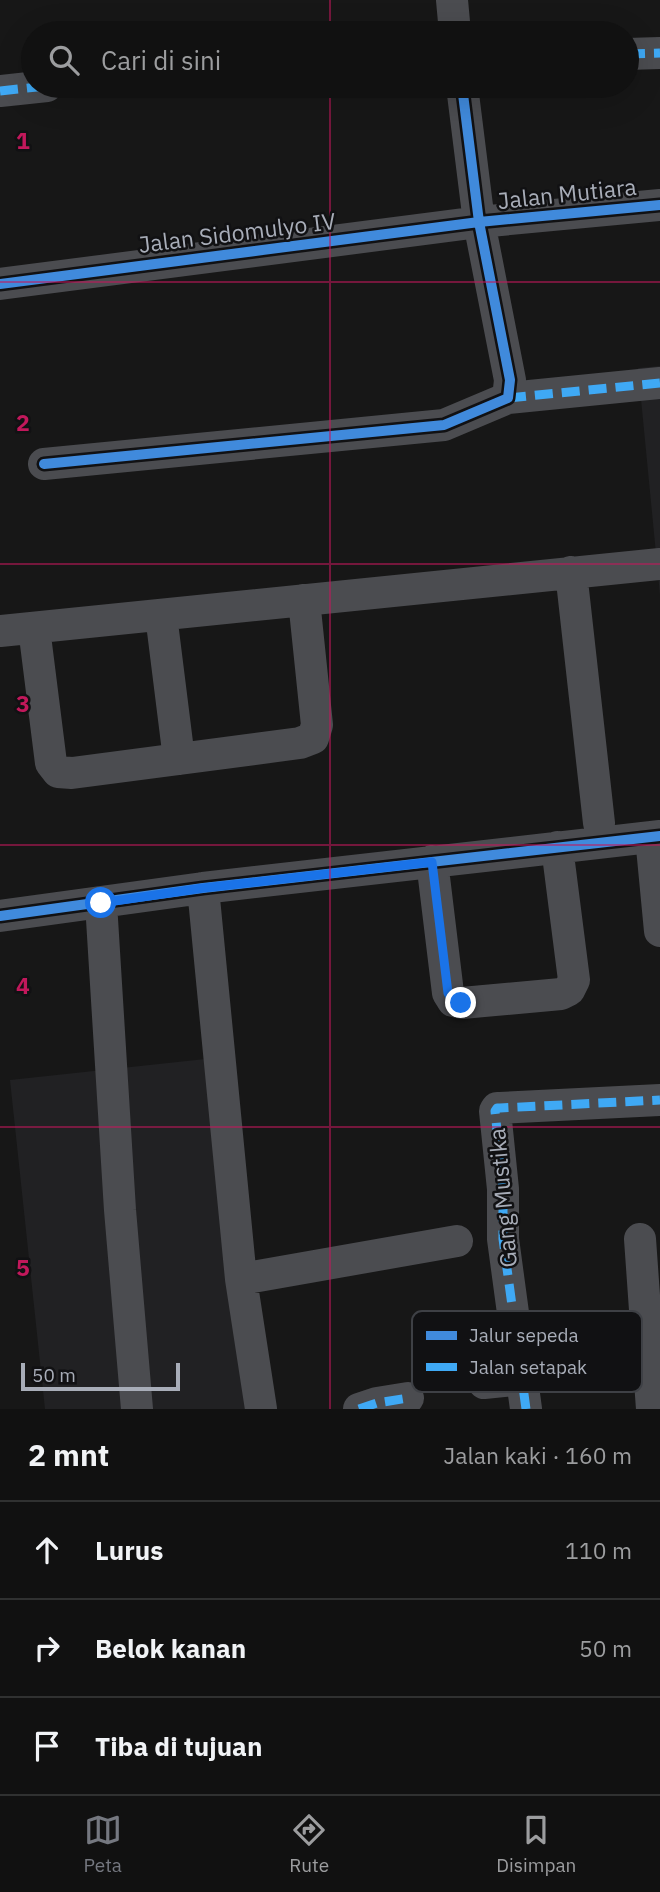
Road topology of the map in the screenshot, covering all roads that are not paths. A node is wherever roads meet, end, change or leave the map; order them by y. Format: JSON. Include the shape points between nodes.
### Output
{"nodes":[{"id":1,"x":452,"y":0,"type":"edge"},
{"id":2,"x":454,"y":21,"type":"edge"},
{"id":3,"x":660,"y":53,"type":"edge"},
{"id":4,"x":639,"y":54,"type":"edge"},
{"id":5,"x":21,"y":89,"type":"edge"},
{"id":6,"x":0,"y":92,"type":"edge"},
{"id":7,"x":464,"y":98,"type":"edge"},
{"id":8,"x":660,"y":205,"type":"edge"},
{"id":9,"x":479,"y":222,"type":"junction"},
{"id":10,"x":0,"y":284,"type":"edge"},
{"id":11,"x":660,"y":383,"type":"edge"},
{"id":12,"x":508,"y":398,"type":"junction"},
{"id":13,"x":44,"y":464,"type":"dead end"},
{"id":14,"x":660,"y":565,"type":"edge"},
{"id":15,"x":571,"y":572,"type":"junction"},
{"id":16,"x":304,"y":600,"type":"junction"},
{"id":17,"x":161,"y":615,"type":"junction"},
{"id":18,"x":34,"y":628,"type":"junction"},
{"id":19,"x":0,"y":631,"type":"edge"},
{"id":20,"x":179,"y":759,"type":"junction"},
{"id":21,"x":599,"y":823,"type":"dead end"},
{"id":22,"x":655,"y":837,"type":"edge"},
{"id":23,"x":558,"y":847,"type":"junction"},
{"id":24,"x":432,"y":862,"type":"junction"},
{"id":25,"x":203,"y":888,"type":"junction"},
{"id":26,"x":101,"y":903,"type":"junction"},
{"id":27,"x":0,"y":916,"type":"edge"},
{"id":28,"x":660,"y":931,"type":"edge"},
{"id":29,"x":660,"y":1100,"type":"edge"},
{"id":30,"x":640,"y":1239,"type":"dead end"},
{"id":31,"x":457,"y":1241,"type":"dead end"},
{"id":32,"x":241,"y":1279,"type":"junction"},
{"id":33,"x":513,"y":1311,"type":"edge"},
{"id":34,"x":408,"y":1398,"type":"dead end"},
{"id":35,"x":137,"y":1409,"type":"edge"},
{"id":36,"x":261,"y":1409,"type":"edge"},
{"id":37,"x":359,"y":1409,"type":"edge"},
{"id":38,"x":652,"y":1409,"type":"edge"}],
"edges":[{"from":1,"to":2,"type":"street"},
{"from":3,"to":4,"type":"street"},
{"from":5,"to":6,"type":"street"},
{"from":7,"to":9,"type":"street"},
{"from":8,"to":9,"type":"street","name":"Jalan Mutiara"},
{"from":9,"to":10,"type":"street","name":"Jalan Sidomulyo IV"},
{"from":9,"to":12,"type":"street","via":[[510,380]]},
{"from":11,"to":12,"type":"street"},
{"from":12,"to":13,"type":"street","via":[[444,425]]},
{"from":14,"to":15,"type":"street"},
{"from":15,"to":16,"type":"street"},
{"from":15,"to":21,"type":"street"},
{"from":16,"to":17,"type":"street"},
{"from":16,"to":20,"type":"street","via":[[317,725],[313,738]]},
{"from":17,"to":18,"type":"street"},
{"from":17,"to":20,"type":"street"},
{"from":18,"to":19,"type":"street"},
{"from":18,"to":20,"type":"street","via":[[51,763],[58,772]]},
{"from":22,"to":23,"type":"street"},
{"from":22,"to":28,"type":"street"},
{"from":23,"to":24,"type":"street"},
{"from":23,"to":24,"type":"street","via":[[574,980],[561,994],[453,1001],[448,993]]},
{"from":24,"to":25,"type":"street"},
{"from":25,"to":26,"type":"street"},
{"from":25,"to":32,"type":"street"},
{"from":26,"to":27,"type":"street"},
{"from":26,"to":35,"type":"street"},
{"from":29,"to":33,"type":"street","name":"Gang Mustika","via":[[497,1108],[503,1239]]},
{"from":30,"to":38,"type":"street"},
{"from":31,"to":32,"type":"street"},
{"from":32,"to":36,"type":"street"},
{"from":34,"to":37,"type":"street"}]}
